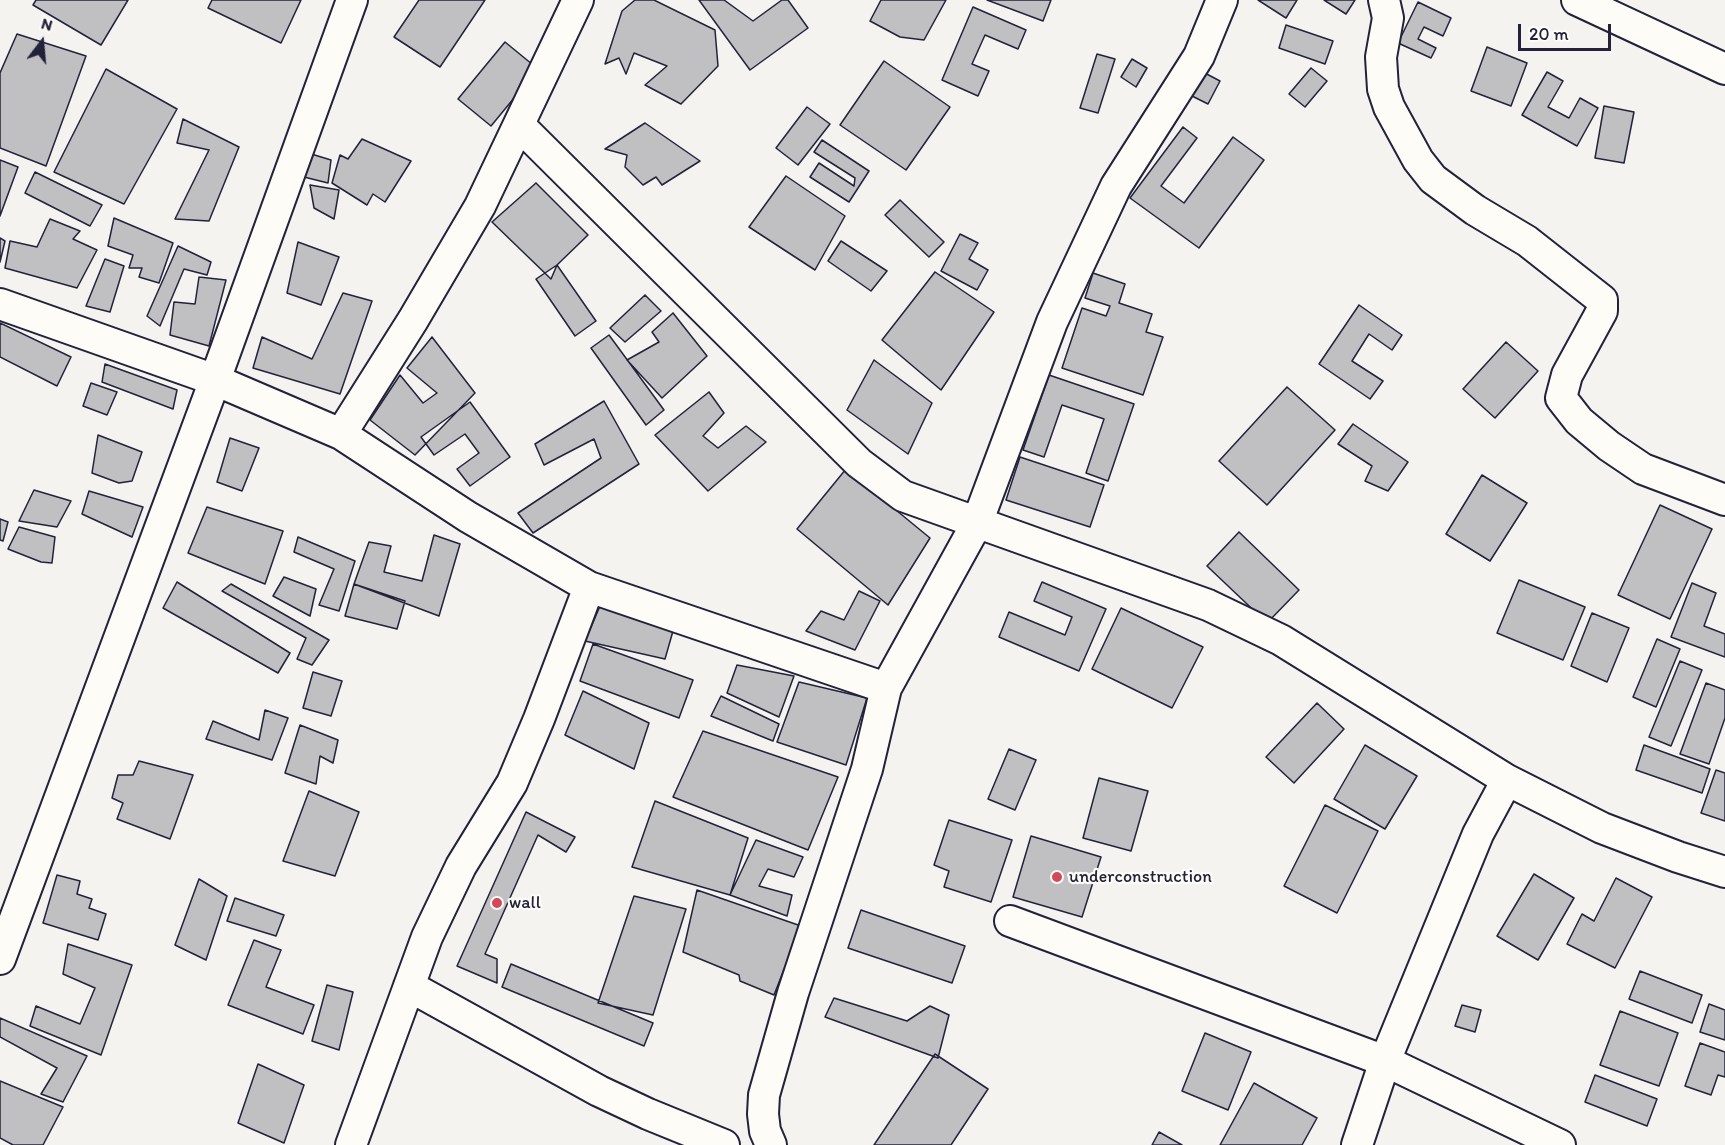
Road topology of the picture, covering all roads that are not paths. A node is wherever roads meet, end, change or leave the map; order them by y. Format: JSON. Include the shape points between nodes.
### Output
{"nodes":[{"id":1,"x":352,"y":0,"type":"edge"},
{"id":2,"x":578,"y":0,"type":"edge"},
{"id":3,"x":1222,"y":0,"type":"edge"},
{"id":4,"x":1384,"y":0,"type":"edge"},
{"id":5,"x":1577,"y":0,"type":"edge"},
{"id":6,"x":1725,"y":69,"type":"edge"},
{"id":7,"x":520,"y":126,"type":"junction"},
{"id":8,"x":0,"y":304,"type":"edge"},
{"id":9,"x":215,"y":380,"type":"junction"},
{"id":10,"x":341,"y":435,"type":"junction"},
{"id":11,"x":1725,"y":500,"type":"edge"},
{"id":12,"x":977,"y":523,"type":"junction"},
{"id":13,"x":589,"y":587,"type":"junction"},
{"id":14,"x":886,"y":688,"type":"junction"},
{"id":15,"x":1507,"y":780,"type":"junction"},
{"id":16,"x":1725,"y":872,"type":"edge"},
{"id":17,"x":1010,"y":921,"type":"dead end"},
{"id":18,"x":0,"y":959,"type":"edge"},
{"id":19,"x":410,"y":986,"type":"junction"},
{"id":20,"x":1384,"y":1060,"type":"junction"},
{"id":21,"x":351,"y":1145,"type":"edge"},
{"id":22,"x":724,"y":1145,"type":"edge"},
{"id":23,"x":771,"y":1145,"type":"edge"},
{"id":24,"x":1357,"y":1145,"type":"edge"},
{"id":25,"x":1560,"y":1145,"type":"edge"}],
"edges":[{"from":1,"to":9,"type":"street"},
{"from":2,"to":7,"type":"street"},
{"from":3,"to":12,"type":"street","via":[[1199,56],[1116,186],[1048,333]]},
{"from":4,"to":11,"type":"street","via":[[1388,18],[1381,57],[1383,89],[1418,160],[1433,179],[1474,210],[1527,241],[1602,300],[1602,311],[1567,375],[1561,399],[1579,421],[1643,470]]},
{"from":5,"to":6,"type":"street"},
{"from":7,"to":10,"type":"street","via":[[480,206]]},
{"from":7,"to":12,"type":"street","via":[[859,463],[903,496]]},
{"from":8,"to":9,"type":"street"},
{"from":9,"to":10,"type":"street"},
{"from":9,"to":18,"type":"street"},
{"from":10,"to":13,"type":"street","via":[[468,517]]},
{"from":12,"to":14,"type":"street"},
{"from":12,"to":15,"type":"street","via":[[1208,605],[1281,640]]},
{"from":13,"to":14,"type":"street"},
{"from":13,"to":19,"type":"street","via":[[512,783],[461,866],[427,937]]},
{"from":14,"to":23,"type":"street","via":[[867,769],[793,993],[764,1095],[765,1131]]},
{"from":15,"to":16,"type":"street","via":[[1602,828]]},
{"from":15,"to":20,"type":"street","via":[[1478,834]]},
{"from":17,"to":20,"type":"street"},
{"from":19,"to":21,"type":"street"},
{"from":19,"to":22,"type":"street","via":[[599,1091]]},
{"from":20,"to":24,"type":"street"},
{"from":20,"to":25,"type":"street"}]}
